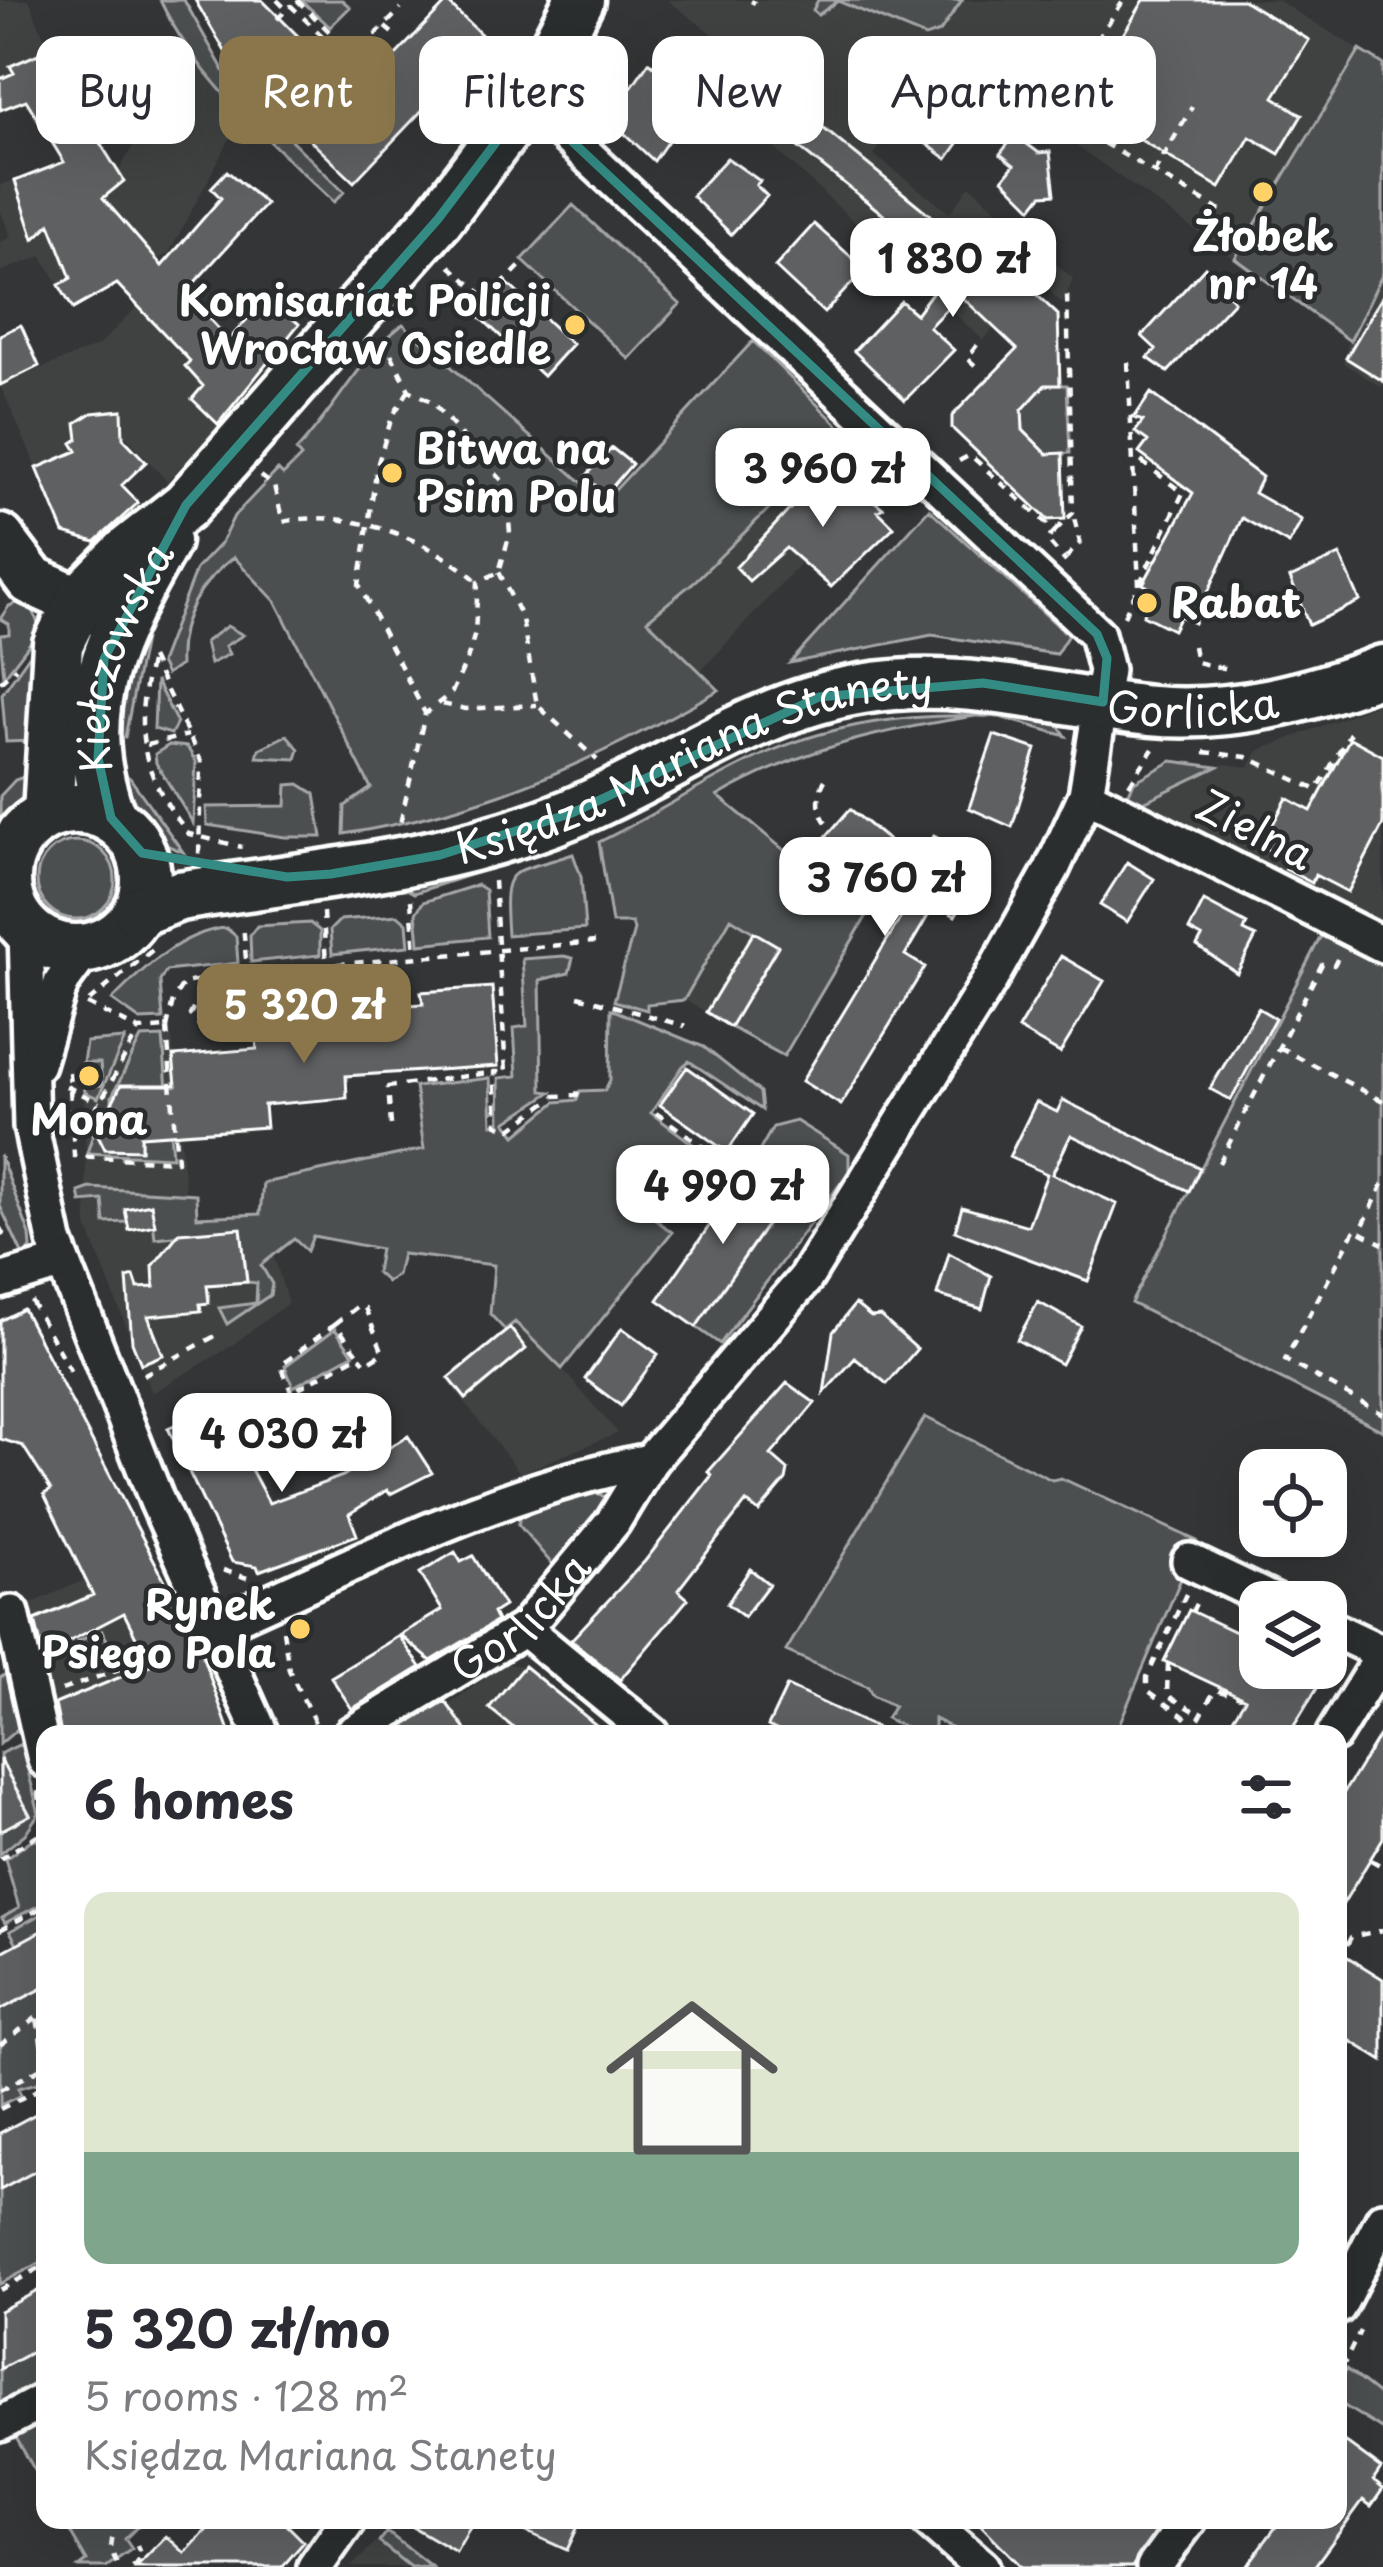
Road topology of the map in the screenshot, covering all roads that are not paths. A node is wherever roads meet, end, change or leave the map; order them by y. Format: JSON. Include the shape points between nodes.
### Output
{"nodes":[{"id":1,"x":579,"y":0,"type":"edge"},
{"id":2,"x":561,"y":36,"type":"edge"},
{"id":3,"x":495,"y":144,"type":"edge"},
{"id":4,"x":581,"y":144,"type":"edge"},
{"id":5,"x":0,"y":504,"type":"edge"},
{"id":6,"x":0,"y":539,"type":"edge"},
{"id":7,"x":126,"y":632,"type":"junction"},
{"id":8,"x":1383,"y":670,"type":"edge"},
{"id":9,"x":1103,"y":702,"type":"junction"},
{"id":10,"x":1101,"y":801,"type":"junction"},
{"id":11,"x":49,"y":814,"type":"junction"},
{"id":12,"x":127,"y":835,"type":"junction"},
{"id":13,"x":5,"y":856,"type":"edge"},
{"id":14,"x":287,"y":877,"type":"junction"},
{"id":15,"x":13,"y":916,"type":"edge"},
{"id":16,"x":153,"y":925,"type":"junction"},
{"id":17,"x":1383,"y":945,"type":"edge"},
{"id":18,"x":86,"y":949,"type":"junction"},
{"id":19,"x":29,"y":1094,"type":"junction"},
{"id":20,"x":63,"y":1262,"type":"junction"},
{"id":21,"x":0,"y":1281,"type":"edge"},
{"id":22,"x":650,"y":1461,"type":"junction"},
{"id":23,"x":1190,"y":1571,"type":"road end"},
{"id":24,"x":1239,"y":1589,"type":"edge"},
{"id":25,"x":12,"y":1613,"type":"dead end"},
{"id":26,"x":216,"y":1626,"type":"junction"},
{"id":27,"x":524,"y":1630,"type":"junction"},
{"id":28,"x":1347,"y":1636,"type":"edge"},
{"id":29,"x":1383,"y":1654,"type":"edge"},
{"id":30,"x":37,"y":1725,"type":"edge"},
{"id":31,"x":257,"y":1725,"type":"edge"},
{"id":32,"x":368,"y":1725,"type":"edge"},
{"id":33,"x":641,"y":1725,"type":"edge"},
{"id":34,"x":1340,"y":1725,"type":"edge"},
{"id":35,"x":1383,"y":2219,"type":"edge"},
{"id":36,"x":1347,"y":2289,"type":"edge"},
{"id":37,"x":36,"y":2405,"type":"edge"},
{"id":38,"x":0,"y":2424,"type":"edge"},
{"id":39,"x":341,"y":2529,"type":"edge"},
{"id":40,"x":938,"y":2529,"type":"edge"},
{"id":41,"x":1182,"y":2529,"type":"edge"},
{"id":42,"x":315,"y":2567,"type":"edge"},
{"id":43,"x":982,"y":2567,"type":"edge"},
{"id":44,"x":1154,"y":2567,"type":"edge"}],
"edges":[{"from":1,"to":2,"type":"street","name":"Kiełczowska"},
{"from":3,"to":7,"type":"street","name":"Kiełczowska","via":[[186,505],[129,550]]},
{"from":4,"to":9,"type":"street","via":[[1096,634],[1107,658]]},
{"from":5,"to":7,"type":"street"},
{"from":6,"to":7,"type":"street","via":[[31,580]]},
{"from":7,"to":11,"type":"street","name":"Kiełczowska","via":[[58,644]]},
{"from":7,"to":12,"type":"street","name":"Kiełczowska","via":[[104,659],[97,700],[98,770]]},
{"from":8,"to":9,"type":"street","name":"Gorlicka","via":[[1227,711]]},
{"from":9,"to":10,"type":"street","name":"Gorlicka"},
{"from":9,"to":14,"type":"street","name":"Księdza Mariana Stanety","via":[[983,682],[898,684],[819,698],[770,713],[572,813],[497,840]]},
{"from":10,"to":17,"type":"street","name":"Zielna"},
{"from":10,"to":22,"type":"street","name":"Gorlicka","via":[[805,1279]]},
{"from":11,"to":12,"type":"street","via":[[84,808]]},
{"from":11,"to":13,"type":"street"},
{"from":12,"to":14,"type":"street","name":"Księdza Mariana Stanety"},
{"from":12,"to":16,"type":"street","via":[[147,876]]},
{"from":13,"to":15,"type":"street"},
{"from":14,"to":16,"type":"street","name":"Księdza Mariana Stanety","via":[[179,896]]},
{"from":15,"to":18,"type":"street","via":[[54,946]]},
{"from":15,"to":19,"type":"street"},
{"from":16,"to":18,"type":"street"},
{"from":18,"to":19,"type":"street","via":[[61,983]]},
{"from":19,"to":20,"type":"street","via":[[38,1172]]},
{"from":20,"to":21,"type":"street"},
{"from":20,"to":26,"type":"street"},
{"from":22,"to":26,"type":"street","name":"Gorlicka","via":[[586,1473]]},
{"from":22,"to":27,"type":"street","name":"Gorlicka","via":[[613,1522]]},
{"from":23,"to":24,"type":"street"},
{"from":25,"to":30,"type":"street"},
{"from":26,"to":31,"type":"street"},
{"from":27,"to":32,"type":"street","name":"Gorlicka"},
{"from":27,"to":33,"type":"street"},
{"from":28,"to":29,"type":"street"},
{"from":29,"to":34,"type":"street"},
{"from":35,"to":36,"type":"street"},
{"from":37,"to":38,"type":"street"},
{"from":39,"to":42,"type":"street"},
{"from":40,"to":43,"type":"street"},
{"from":41,"to":44,"type":"street"}]}
